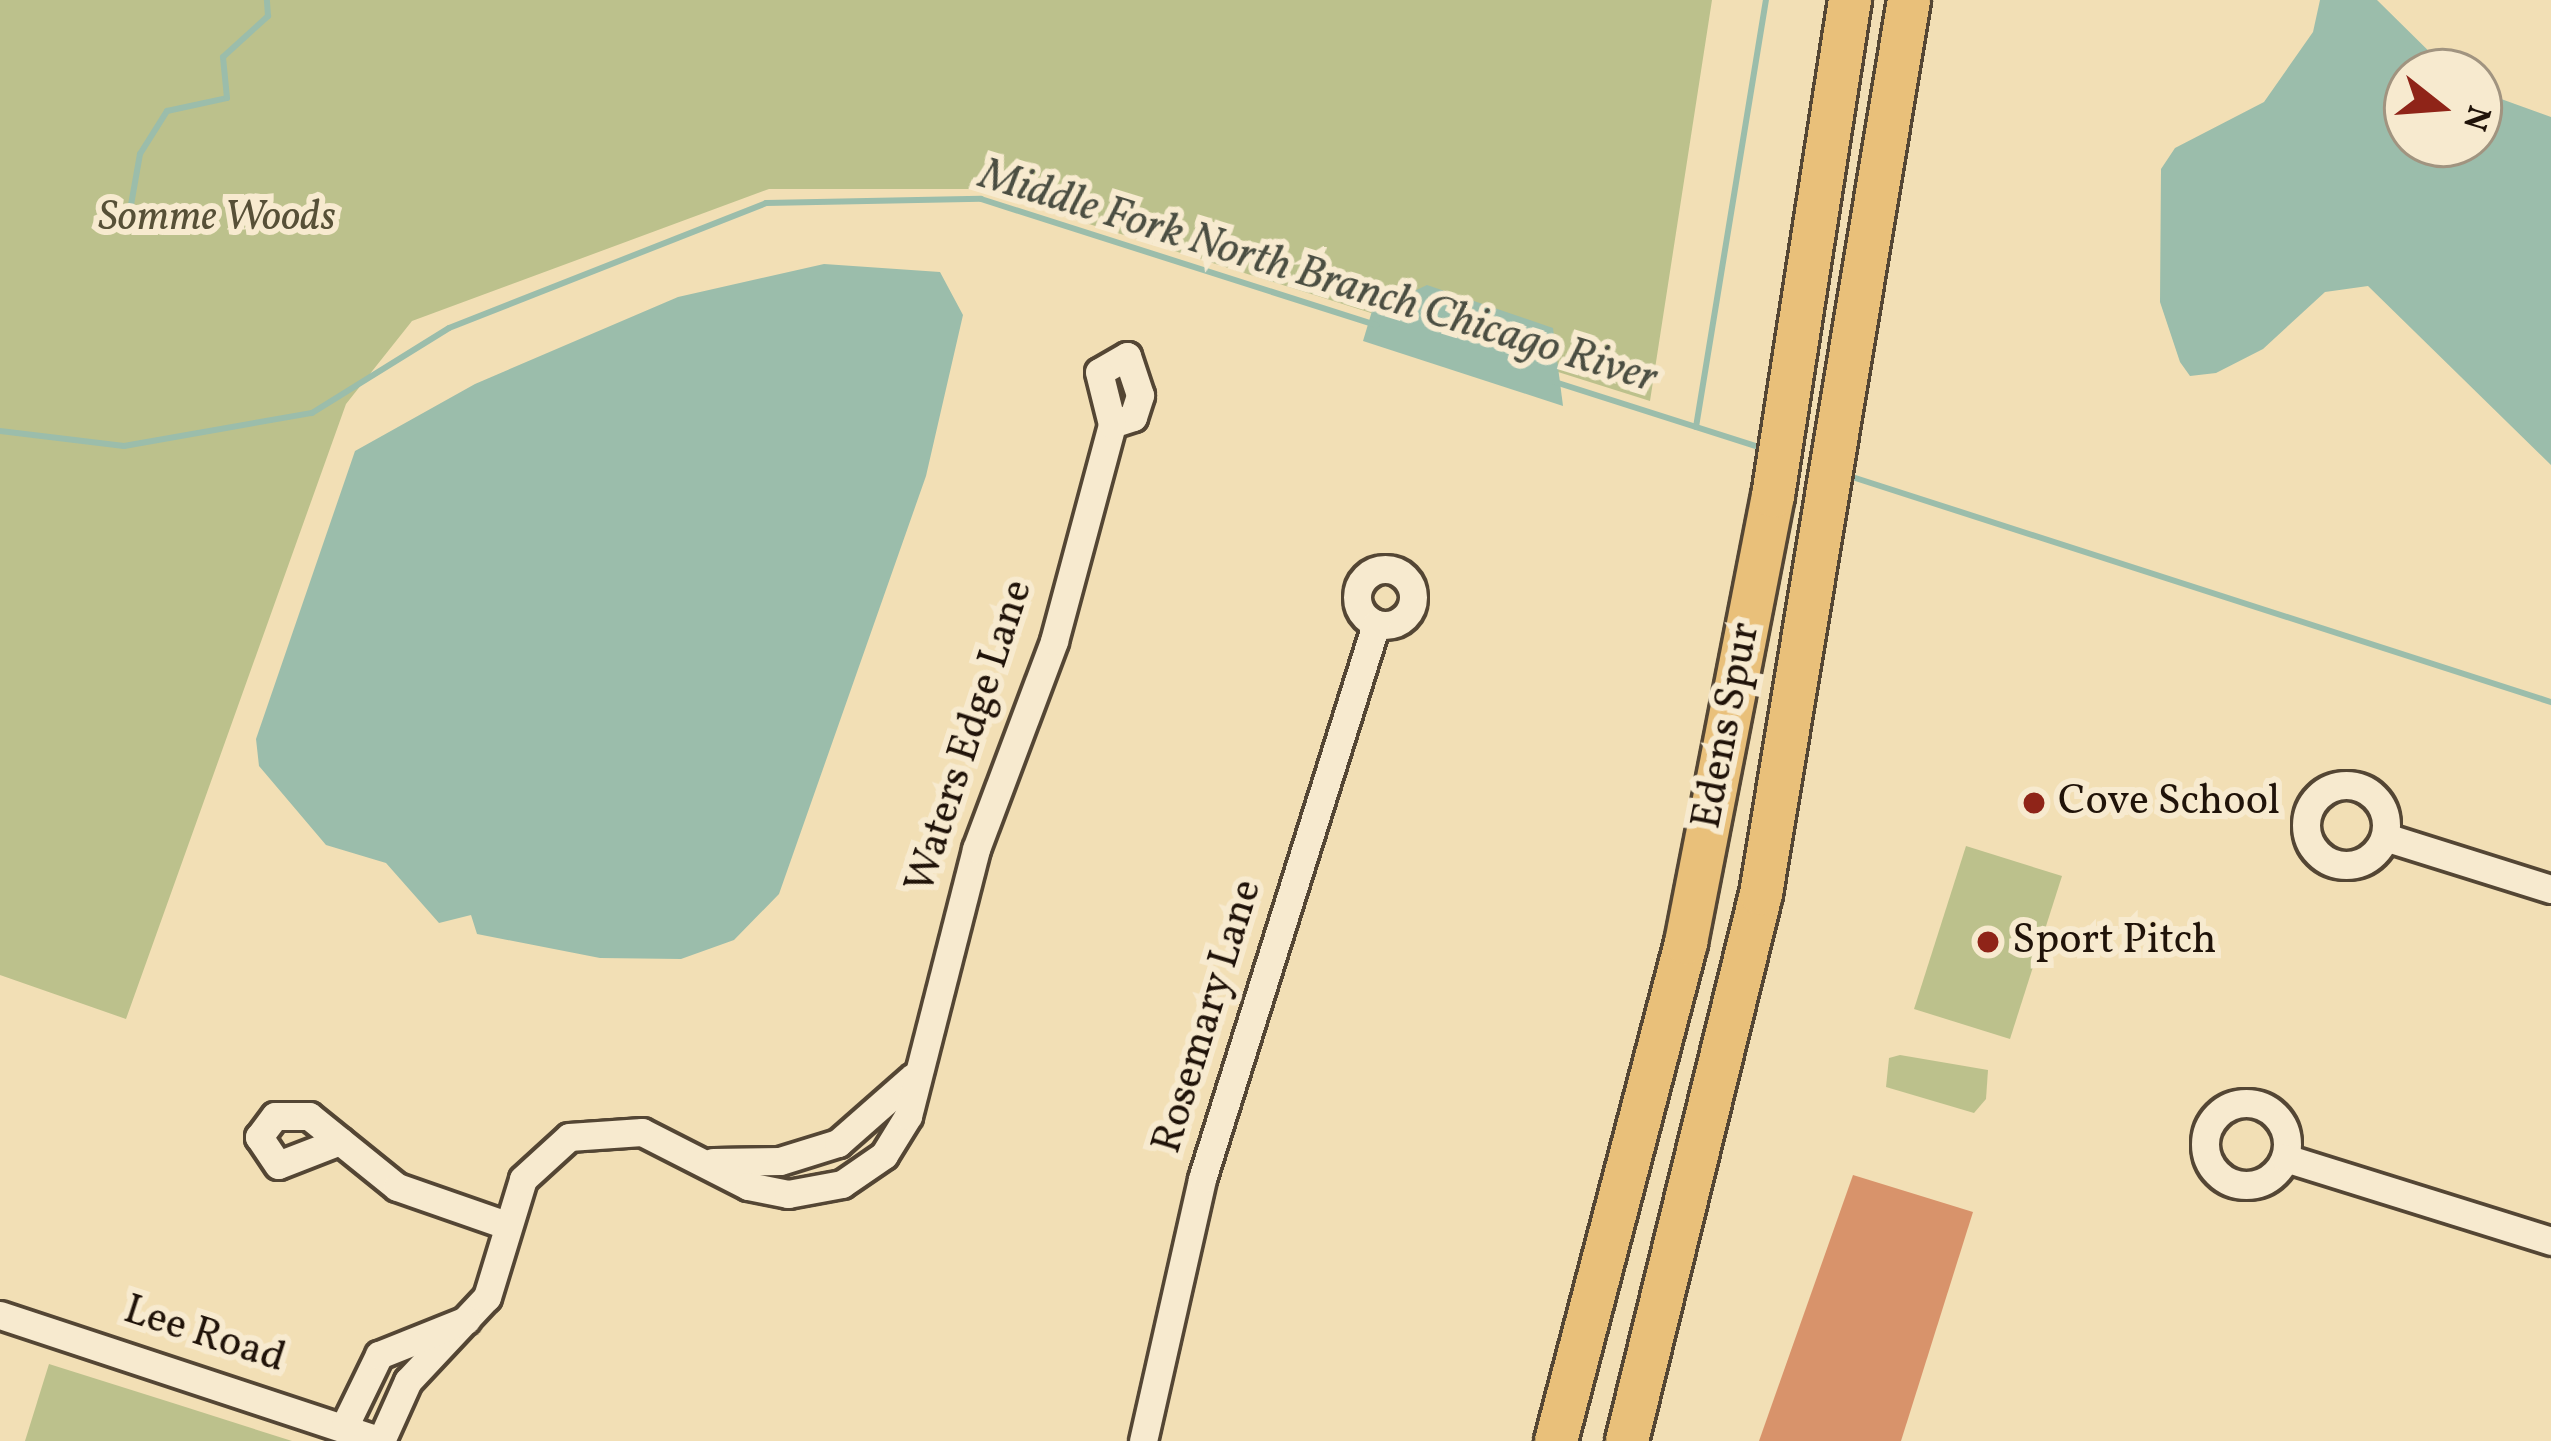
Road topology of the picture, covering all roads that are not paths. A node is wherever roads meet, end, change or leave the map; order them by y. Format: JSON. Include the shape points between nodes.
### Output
{"nodes":[{"id":1,"x":1850,"y":0,"type":"edge"},
{"id":2,"x":1909,"y":0,"type":"edge"},
{"id":3,"x":1112,"y":424,"type":"dead end"},
{"id":4,"x":1376,"y":624,"type":"dead end"},
{"id":5,"x":2385,"y":837,"type":"dead end"},
{"id":6,"x":2551,"y":889,"type":"edge"},
{"id":7,"x":913,"y":1076,"type":"junction"},
{"id":8,"x":340,"y":1141,"type":"dead end"},
{"id":9,"x":2285,"y":1157,"type":"dead end"},
{"id":10,"x":711,"y":1162,"type":"junction"},
{"id":11,"x":503,"y":1224,"type":"junction"},
{"id":12,"x":2551,"y":1241,"type":"edge"},
{"id":13,"x":0,"y":1316,"type":"edge"},
{"id":14,"x":476,"y":1316,"type":"junction"},
{"id":15,"x":345,"y":1425,"type":"junction"},
{"id":16,"x":381,"y":1441,"type":"edge"},
{"id":17,"x":1143,"y":1441,"type":"edge"},
{"id":18,"x":1556,"y":1441,"type":"edge"},
{"id":19,"x":1628,"y":1441,"type":"edge"}],
"edges":[{"from":1,"to":18,"type":"highway","name":"Edens Spur","via":[[1773,496],[1686,943]]},
{"from":2,"to":19,"type":"highway","name":"Edens Spur","via":[[1761,894]]},
{"from":3,"to":7,"type":"street","name":"Waters Edge Lane"},
{"from":4,"to":17,"type":"street","name":"Rosemary Lane","via":[[1202,1179]]},
{"from":5,"to":6,"type":"street"},
{"from":7,"to":10,"type":"street","name":"Waters Edge Lane","via":[[838,1143],[780,1161]]},
{"from":7,"to":10,"type":"street","name":"Waters Edge Lane","via":[[897,1140],[842,1184],[764,1192]]},
{"from":8,"to":11,"type":"street","via":[[422,1200]]},
{"from":9,"to":12,"type":"street"},
{"from":10,"to":11,"type":"street","name":"Waters Edge Lane","via":[[642,1132],[588,1131],[537,1162]]},
{"from":11,"to":14,"type":"street","name":"Waters Edge Lane"},
{"from":13,"to":15,"type":"street","name":"Lee Road"},
{"from":14,"to":15,"type":"street","via":[[391,1346]]},
{"from":14,"to":16,"type":"street","name":"Waters Edge Lane","via":[[408,1381]]},
{"from":15,"to":16,"type":"street","name":"Lee Road"}]}
